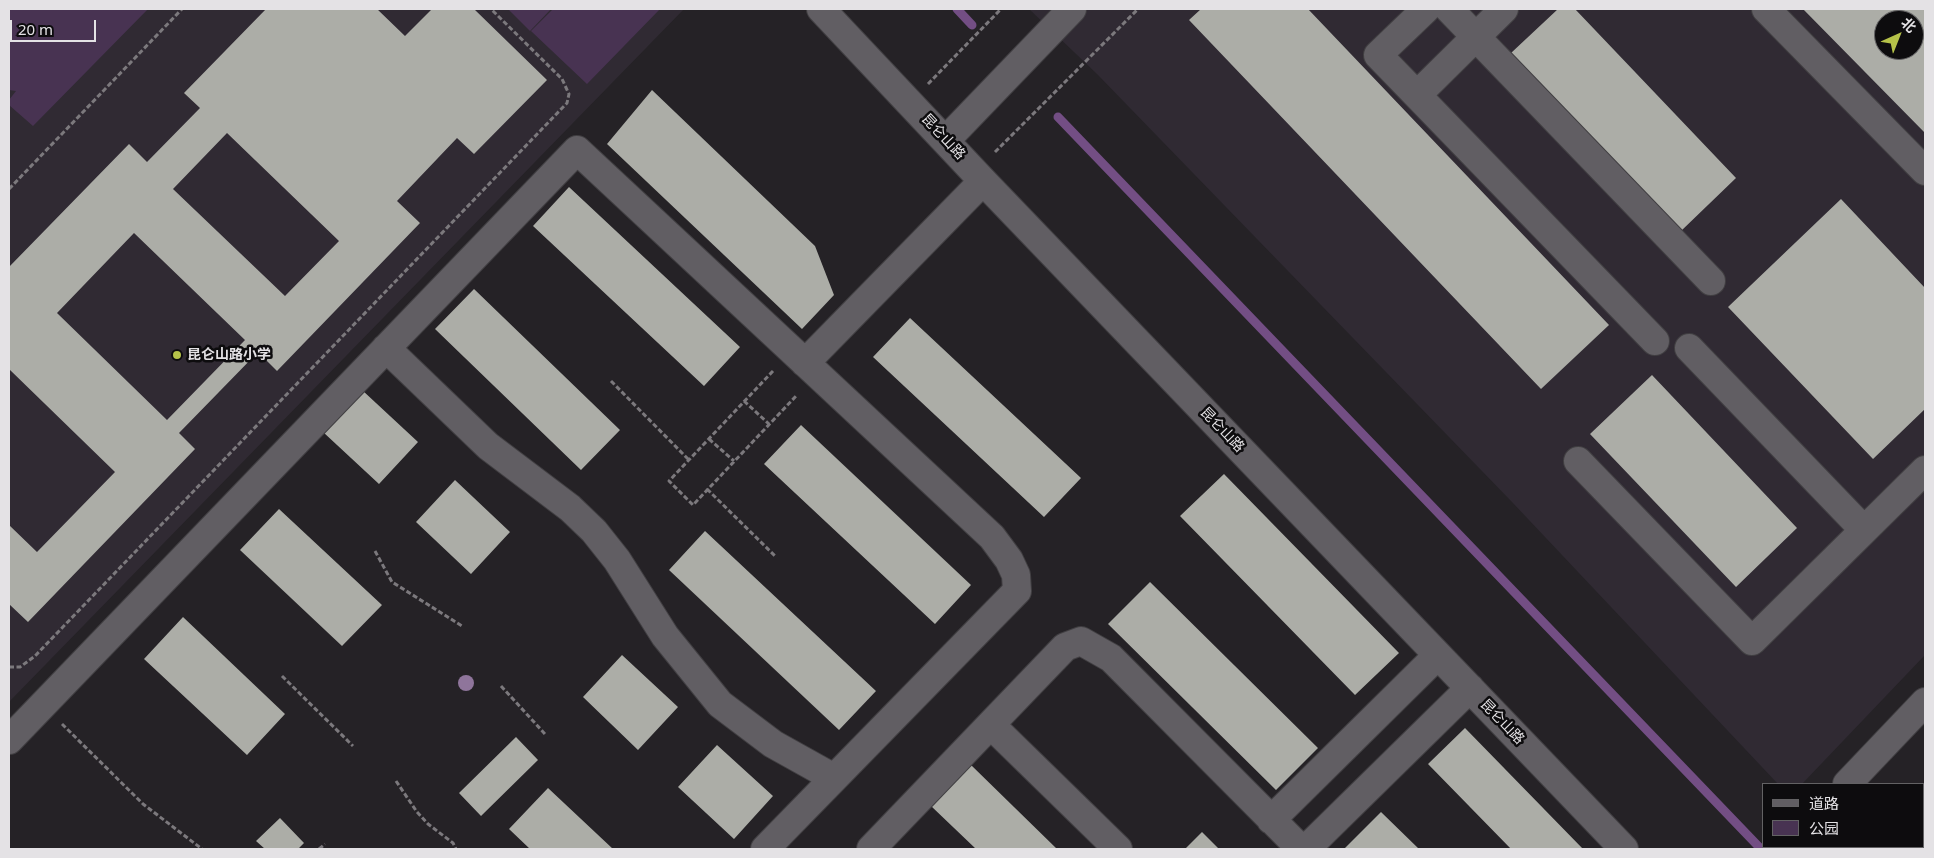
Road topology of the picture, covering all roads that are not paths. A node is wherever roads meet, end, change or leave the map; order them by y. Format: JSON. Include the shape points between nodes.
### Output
{"nodes":[{"id":1,"x":821,"y":9,"type":"edge"},
{"id":2,"x":1072,"y":9,"type":"edge"},
{"id":3,"x":1449,"y":9,"type":"edge"},
{"id":4,"x":1504,"y":9,"type":"edge"},
{"id":5,"x":1766,"y":9,"type":"edge"},
{"id":6,"x":1419,"y":11,"type":"edge"},
{"id":7,"x":1476,"y":37,"type":"junction"},
{"id":8,"x":1417,"y":95,"type":"junction"},
{"id":9,"x":946,"y":140,"type":"junction"},
{"id":10,"x":1925,"y":171,"type":"edge"},
{"id":11,"x":979,"y":176,"type":"junction"},
{"id":12,"x":1711,"y":281,"type":"dead end"},
{"id":13,"x":1655,"y":341,"type":"dead end"},
{"id":14,"x":386,"y":348,"type":"junction"},
{"id":15,"x":1689,"y":348,"type":"dead end"},
{"id":16,"x":805,"y":362,"type":"junction"},
{"id":17,"x":1578,"y":461,"type":"dead end"},
{"id":18,"x":1925,"y":470,"type":"edge"},
{"id":19,"x":1864,"y":530,"type":"junction"},
{"id":20,"x":1438,"y":655,"type":"junction"},
{"id":21,"x":1470,"y":688,"type":"junction"},
{"id":22,"x":1925,"y":702,"type":"edge"},
{"id":23,"x":990,"y":725,"type":"junction"},
{"id":24,"x":9,"y":740,"type":"edge"},
{"id":25,"x":834,"y":778,"type":"junction"},
{"id":26,"x":1848,"y":783,"type":"edge"},
{"id":27,"x":1271,"y":820,"type":"junction"},
{"id":28,"x":765,"y":849,"type":"edge"},
{"id":29,"x":871,"y":849,"type":"edge"},
{"id":30,"x":1118,"y":849,"type":"edge"},
{"id":31,"x":1301,"y":849,"type":"edge"},
{"id":32,"x":1306,"y":849,"type":"edge"},
{"id":33,"x":1624,"y":849,"type":"edge"}],
"edges":[{"from":1,"to":9,"type":"street","name":"昆仑山路"},
{"from":2,"to":9,"type":"street"},
{"from":3,"to":7,"type":"street"},
{"from":4,"to":7,"type":"street"},
{"from":5,"to":10,"type":"street"},
{"from":6,"to":8,"type":"street","via":[[1378,55]]},
{"from":7,"to":8,"type":"street"},
{"from":7,"to":12,"type":"street"},
{"from":8,"to":13,"type":"street"},
{"from":9,"to":11,"type":"street","name":"昆仑山路"},
{"from":11,"to":16,"type":"street"},
{"from":11,"to":20,"type":"street","name":"昆仑山路"},
{"from":14,"to":16,"type":"street","via":[[577,150]]},
{"from":14,"to":24,"type":"street"},
{"from":14,"to":25,"type":"street","via":[[488,446],[570,508],[594,531],[617,560],[664,636],[720,704],[773,744]]},
{"from":15,"to":19,"type":"street"},
{"from":16,"to":25,"type":"street","via":[[992,538],[1009,560],[1016,576],[1017,591]]},
{"from":17,"to":19,"type":"street","via":[[1752,641]]},
{"from":18,"to":19,"type":"street"},
{"from":20,"to":21,"type":"street","name":"昆仑山路"},
{"from":20,"to":27,"type":"street"},
{"from":21,"to":32,"type":"street"},
{"from":21,"to":33,"type":"street","name":"昆仑山路"},
{"from":22,"to":26,"type":"street"},
{"from":23,"to":27,"type":"street","via":[[1065,647],[1081,641],[1111,658]]},
{"from":23,"to":29,"type":"street"},
{"from":23,"to":30,"type":"street"},
{"from":25,"to":28,"type":"street"},
{"from":27,"to":31,"type":"street"}]}
